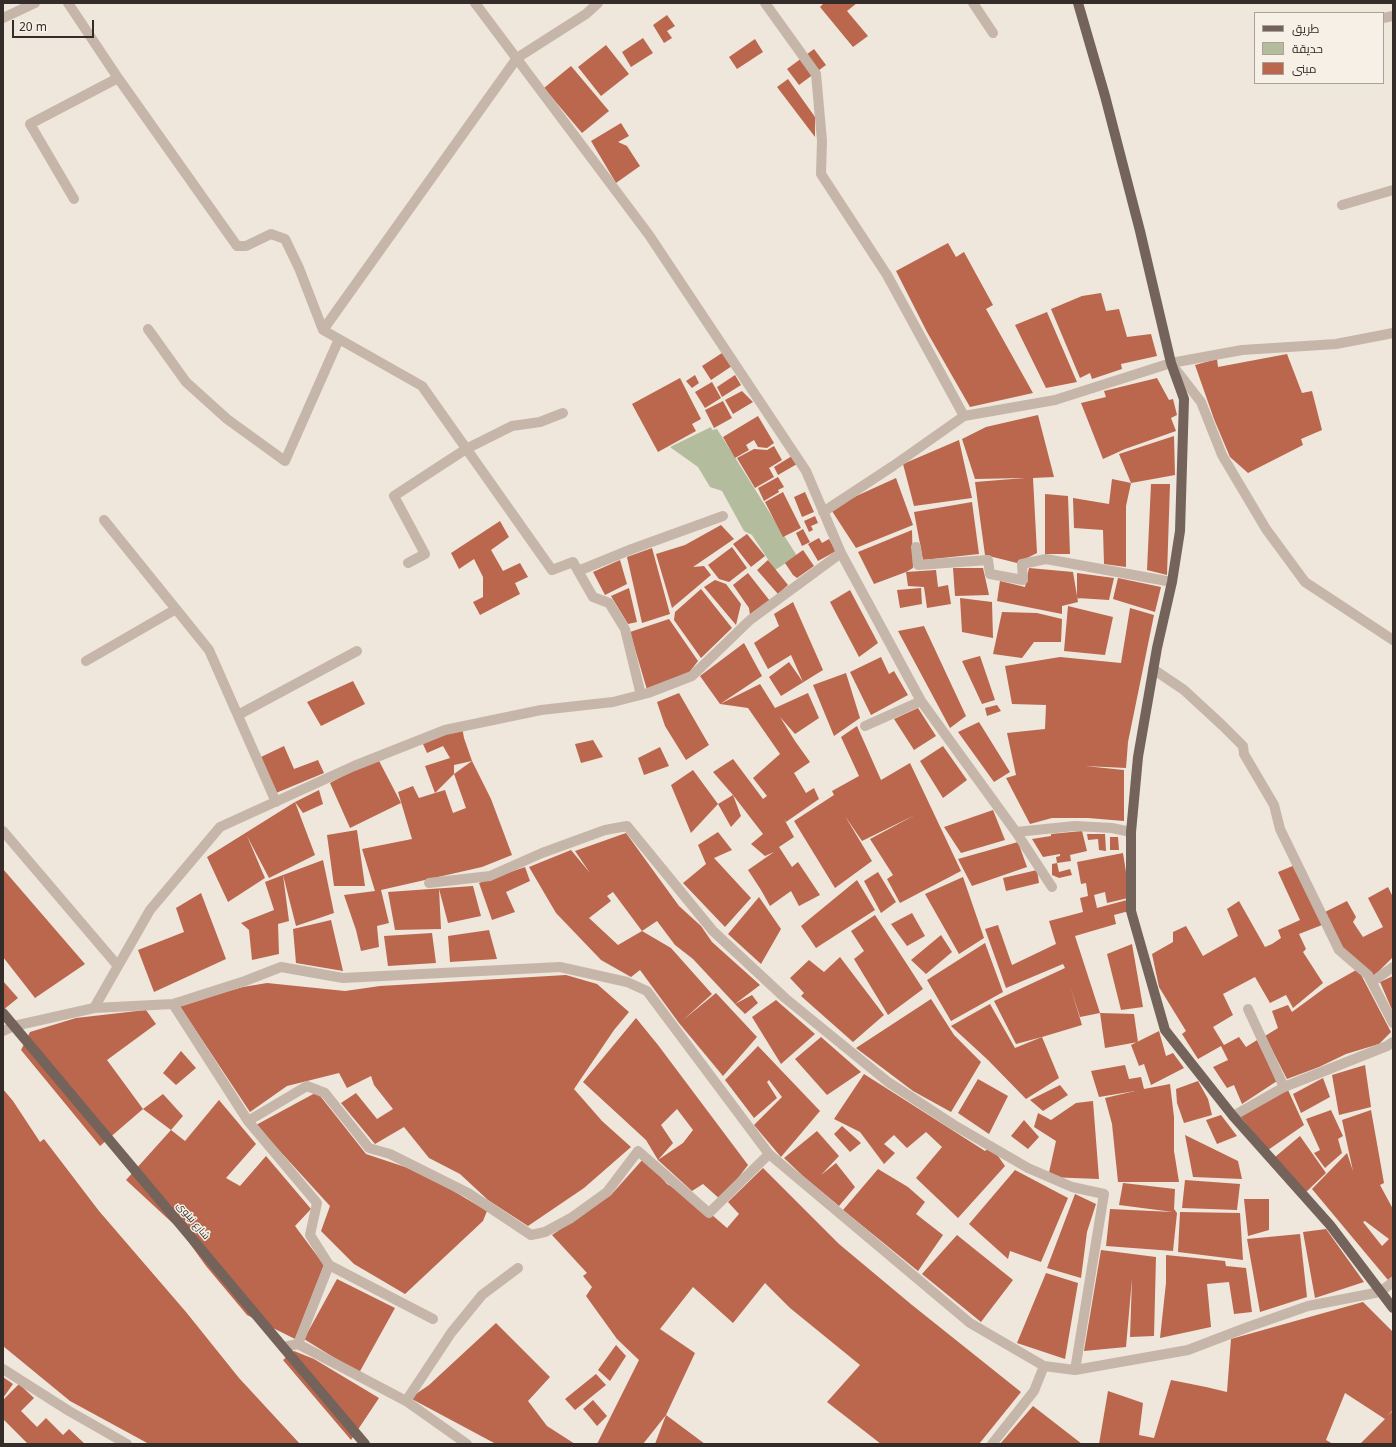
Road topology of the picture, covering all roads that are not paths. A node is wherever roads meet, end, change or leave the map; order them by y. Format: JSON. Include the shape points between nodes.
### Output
{"nodes":[{"id":1,"x":34,"y":3,"type":"edge"},
{"id":2,"x":68,"y":3,"type":"edge"},
{"id":3,"x":475,"y":3,"type":"edge"},
{"id":4,"x":598,"y":3,"type":"edge"},
{"id":5,"x":973,"y":3,"type":"edge"},
{"id":6,"x":1078,"y":3,"type":"edge"},
{"id":7,"x":769,"y":5,"type":"edge"},
{"id":8,"x":3,"y":18,"type":"edge"},
{"id":9,"x":993,"y":33,"type":"dead end"},
{"id":10,"x":517,"y":58,"type":"junction"},
{"id":11,"x":118,"y":78,"type":"junction"},
{"id":12,"x":1393,"y":190,"type":"edge"},
{"id":13,"x":74,"y":199,"type":"dead end"},
{"id":14,"x":1342,"y":205,"type":"dead end"},
{"id":15,"x":148,"y":328,"type":"dead end"},
{"id":16,"x":323,"y":330,"type":"junction"},
{"id":17,"x":1393,"y":334,"type":"edge"},
{"id":18,"x":339,"y":339,"type":"junction"},
{"id":19,"x":1171,"y":363,"type":"junction"},
{"id":20,"x":563,"y":413,"type":"dead end"},
{"id":21,"x":964,"y":416,"type":"junction"},
{"id":22,"x":466,"y":449,"type":"junction"},
{"id":23,"x":823,"y":512,"type":"junction"},
{"id":24,"x":723,"y":516,"type":"dead end"},
{"id":25,"x":104,"y":520,"type":"dead end"},
{"id":26,"x":916,"y":547,"type":"dead end"},
{"id":27,"x":841,"y":554,"type":"junction"},
{"id":28,"x":408,"y":563,"type":"dead end"},
{"id":29,"x":578,"y":571,"type":"junction"},
{"id":30,"x":1172,"y":582,"type":"junction"},
{"id":31,"x":176,"y":609,"type":"junction"},
{"id":32,"x":1393,"y":640,"type":"edge"},
{"id":33,"x":356,"y":651,"type":"dead end"},
{"id":34,"x":86,"y":661,"type":"dead end"},
{"id":35,"x":1153,"y":669,"type":"junction"},
{"id":36,"x":640,"y":695,"type":"junction"},
{"id":37,"x":920,"y":701,"type":"junction"},
{"id":38,"x":238,"y":715,"type":"junction"},
{"id":39,"x":865,"y":726,"type":"dead end"},
{"id":40,"x":276,"y":802,"type":"junction"},
{"id":41,"x":3,"y":831,"type":"edge"},
{"id":42,"x":1016,"y":832,"type":"junction"},
{"id":43,"x":1131,"y":832,"type":"junction"},
{"id":44,"x":429,"y":883,"type":"dead end"},
{"id":45,"x":1052,"y":887,"type":"dead end"},
{"id":46,"x":118,"y":966,"type":"junction"},
{"id":47,"x":1393,"y":967,"type":"edge"},
{"id":48,"x":1372,"y":982,"type":"junction"},
{"id":49,"x":173,"y":1004,"type":"junction"},
{"id":50,"x":94,"y":1008,"type":"junction"},
{"id":51,"x":1248,"y":1009,"type":"dead end"},
{"id":52,"x":3,"y":1013,"type":"edge"},
{"id":53,"x":1393,"y":1023,"type":"edge"},
{"id":54,"x":14,"y":1026,"type":"junction"},
{"id":55,"x":3,"y":1031,"type":"edge"},
{"id":56,"x":1393,"y":1042,"type":"edge"},
{"id":57,"x":1284,"y":1087,"type":"junction"},
{"id":58,"x":1232,"y":1116,"type":"junction"},
{"id":59,"x":248,"y":1121,"type":"junction"},
{"id":60,"x":769,"y":1154,"type":"junction"},
{"id":61,"x":329,"y":1265,"type":"junction"},
{"id":62,"x":518,"y":1268,"type":"dead end"},
{"id":63,"x":1393,"y":1282,"type":"edge"},
{"id":64,"x":1380,"y":1292,"type":"junction"},
{"id":65,"x":1393,"y":1308,"type":"edge"},
{"id":66,"x":433,"y":1320,"type":"dead end"},
{"id":67,"x":298,"y":1344,"type":"junction"},
{"id":68,"x":282,"y":1347,"type":"junction"},
{"id":69,"x":1044,"y":1366,"type":"junction"},
{"id":70,"x":3,"y":1369,"type":"edge"},
{"id":71,"x":1075,"y":1370,"type":"junction"},
{"id":72,"x":406,"y":1401,"type":"junction"},
{"id":73,"x":127,"y":1444,"type":"edge"},
{"id":74,"x":365,"y":1444,"type":"edge"},
{"id":75,"x":467,"y":1444,"type":"edge"},
{"id":76,"x":992,"y":1444,"type":"edge"}],
"edges":[{"from":1,"to":8,"type":"street"},
{"from":2,"to":11,"type":"street"},
{"from":3,"to":10,"type":"street"},
{"from":4,"to":10,"type":"street","via":[[586,14]]},
{"from":5,"to":9,"type":"street"},
{"from":6,"to":19,"type":"main road","via":[[1140,231]]},
{"from":7,"to":21,"type":"street","via":[[816,74],[822,141],[821,174],[887,275]]},
{"from":10,"to":16,"type":"street"},
{"from":10,"to":23,"type":"street","via":[[649,236],[806,470]]},
{"from":11,"to":13,"type":"street","via":[[30,124]]},
{"from":11,"to":16,"type":"street","via":[[237,246],[246,246],[271,234],[285,239]]},
{"from":12,"to":14,"type":"street"},
{"from":15,"to":18,"type":"street","via":[[186,382],[227,419],[285,462]]},
{"from":16,"to":18,"type":"street"},
{"from":17,"to":19,"type":"street","via":[[1336,344],[1242,350]]},
{"from":18,"to":22,"type":"street","via":[[422,386]]},
{"from":19,"to":21,"type":"street","via":[[1055,400]]},
{"from":19,"to":30,"type":"main road","via":[[1184,399],[1180,531]]},
{"from":19,"to":32,"type":"street","via":[[1201,402],[1222,455],[1266,529],[1305,582]]},
{"from":20,"to":22,"type":"street","via":[[540,422],[512,426]]},
{"from":21,"to":23,"type":"street"},
{"from":22,"to":28,"type":"street","via":[[394,496],[425,554]]},
{"from":22,"to":29,"type":"street","via":[[552,570],[573,562]]},
{"from":23,"to":27,"type":"street"},
{"from":24,"to":29,"type":"street"},
{"from":25,"to":31,"type":"street"},
{"from":26,"to":30,"type":"street","via":[[918,565],[988,560],[990,574],[1023,580],[1022,564],[1046,559]]},
{"from":27,"to":36,"type":"street","via":[[750,620],[692,676]]},
{"from":27,"to":37,"type":"street"},
{"from":29,"to":36,"type":"street","via":[[593,597],[609,603],[625,629]]},
{"from":30,"to":35,"type":"main road"},
{"from":31,"to":34,"type":"street"},
{"from":31,"to":38,"type":"street","via":[[209,650]]},
{"from":33,"to":38,"type":"street"},
{"from":35,"to":43,"type":"main road","via":[[1138,757]]},
{"from":35,"to":48,"type":"street","via":[[1184,690],[1243,746],[1244,754],[1274,805],[1280,829],[1339,950],[1368,975]]},
{"from":36,"to":40,"type":"street","via":[[613,702],[541,710],[445,730],[354,766]]},
{"from":37,"to":39,"type":"street"},
{"from":37,"to":42,"type":"street"},
{"from":38,"to":40,"type":"street"},
{"from":40,"to":46,"type":"street","via":[[220,827],[150,910]]},
{"from":41,"to":46,"type":"street"},
{"from":42,"to":43,"type":"street","via":[[1075,826]]},
{"from":42,"to":45,"type":"street"},
{"from":43,"to":58,"type":"main road","via":[[1131,911],[1165,1030]]},
{"from":44,"to":71,"type":"street","via":[[490,876],[542,853],[605,830],[627,826],[713,931],[785,998],[888,1082],[954,1125],[1028,1168],[1072,1188],[1104,1194]]},
{"from":46,"to":50,"type":"street"},
{"from":47,"to":48,"type":"street"},
{"from":48,"to":53,"type":"street"},
{"from":49,"to":50,"type":"street"},
{"from":49,"to":59,"type":"street"},
{"from":49,"to":60,"type":"street","via":[[281,967],[344,978],[560,967],[627,982],[647,990]]},
{"from":50,"to":54,"type":"street"},
{"from":51,"to":57,"type":"street"},
{"from":52,"to":54,"type":"main road","name":"شارع نينوى"},
{"from":54,"to":55,"type":"street"},
{"from":54,"to":68,"type":"main road","name":"شارع نينوى"},
{"from":56,"to":57,"type":"street"},
{"from":57,"to":58,"type":"street"},
{"from":58,"to":64,"type":"main road","via":[[1330,1225]]},
{"from":59,"to":60,"type":"street","via":[[307,1086],[325,1093],[369,1148],[390,1154],[468,1193],[531,1235],[545,1232],[571,1218],[607,1192],[638,1151],[709,1213]]},
{"from":59,"to":61,"type":"street","via":[[317,1203],[310,1235]]},
{"from":60,"to":69,"type":"street","via":[[970,1323]]},
{"from":61,"to":66,"type":"street"},
{"from":61,"to":67,"type":"street"},
{"from":62,"to":72,"type":"street","via":[[482,1295],[451,1333]]},
{"from":63,"to":64,"type":"street"},
{"from":64,"to":65,"type":"main road"},
{"from":64,"to":71,"type":"street","via":[[1308,1306],[1188,1350]]},
{"from":67,"to":68,"type":"street"},
{"from":67,"to":72,"type":"street"},
{"from":68,"to":74,"type":"main road","name":"شارع نينوى"},
{"from":69,"to":71,"type":"street"},
{"from":69,"to":76,"type":"street","via":[[1034,1391]]},
{"from":70,"to":73,"type":"street"},
{"from":72,"to":75,"type":"street"}]}
